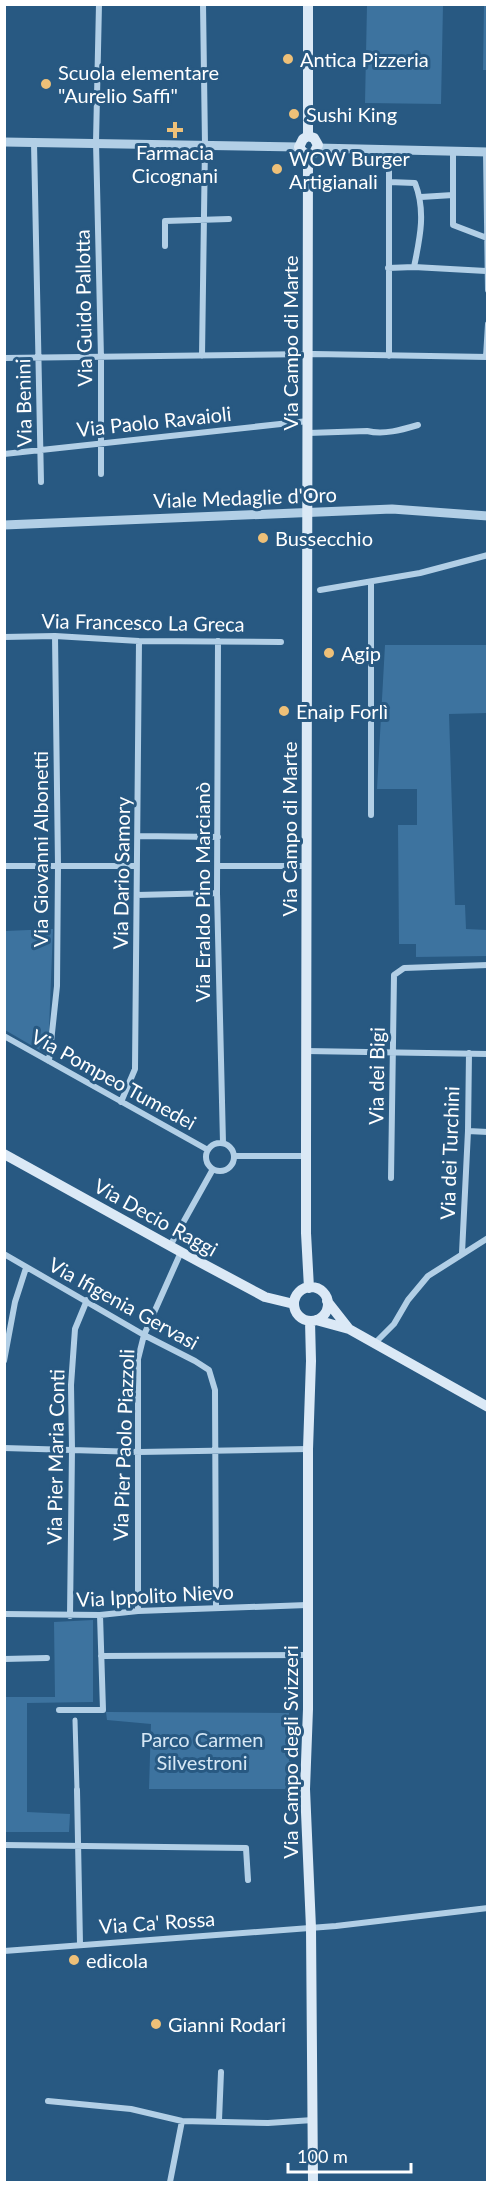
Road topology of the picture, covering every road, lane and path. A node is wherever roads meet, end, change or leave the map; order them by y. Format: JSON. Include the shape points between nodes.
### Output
{"nodes":[{"id":1,"x":99,"y":4,"type":"edge"},
{"id":2,"x":203,"y":4,"type":"edge"},
{"id":3,"x":308,"y":4,"type":"edge"},
{"id":4,"x":164,"y":75,"type":"dead end"},
{"id":5,"x":204,"y":76,"type":"junction"},
{"id":6,"x":308,"y":136,"type":"junction"},
{"id":7,"x":4,"y":142,"type":"edge"},
{"id":8,"x":96,"y":142,"type":"junction"},
{"id":9,"x":34,"y":143,"type":"junction"},
{"id":10,"x":205,"y":145,"type":"junction"},
{"id":11,"x":299,"y":147,"type":"junction"},
{"id":12,"x":389,"y":149,"type":"junction"},
{"id":13,"x":313,"y":151,"type":"junction"},
{"id":14,"x":453,"y":151,"type":"junction"},
{"id":15,"x":487,"y":152,"type":"edge"},
{"id":16,"x":389,"y":182,"type":"junction"},
{"id":17,"x":453,"y":195,"type":"junction"},
{"id":18,"x":421,"y":197,"type":"junction"},
{"id":19,"x":229,"y":219,"type":"dead end"},
{"id":20,"x":204,"y":221,"type":"junction"},
{"id":21,"x":487,"y":238,"type":"edge"},
{"id":22,"x":165,"y":246,"type":"dead end"},
{"id":23,"x":487,"y":259,"type":"edge"},
{"id":24,"x":414,"y":267,"type":"junction"},
{"id":25,"x":388,"y":268,"type":"junction"},
{"id":26,"x":486,"y":271,"type":"edge"},
{"id":27,"x":488,"y":290,"type":"edge"},
{"id":28,"x":488,"y":324,"type":"edge"},
{"id":29,"x":308,"y":355,"type":"junction"},
{"id":30,"x":202,"y":356,"type":"junction"},
{"id":31,"x":389,"y":356,"type":"junction"},
{"id":32,"x":487,"y":357,"type":"edge"},
{"id":33,"x":4,"y":358,"type":"edge"},
{"id":34,"x":38,"y":358,"type":"junction"},
{"id":35,"x":101,"y":358,"type":"junction"},
{"id":36,"x":308,"y":421,"type":"junction"},
{"id":37,"x":418,"y":424,"type":"dead end"},
{"id":38,"x":308,"y":433,"type":"junction"},
{"id":39,"x":100,"y":444,"type":"junction"},
{"id":40,"x":40,"y":451,"type":"junction"},
{"id":41,"x":4,"y":454,"type":"edge"},
{"id":42,"x":101,"y":474,"type":"dead end"},
{"id":43,"x":41,"y":482,"type":"dead end"},
{"id":44,"x":308,"y":512,"type":"junction"},
{"id":45,"x":488,"y":516,"type":"edge"},
{"id":46,"x":4,"y":525,"type":"edge"},
{"id":47,"x":488,"y":555,"type":"edge"},
{"id":48,"x":371,"y":582,"type":"junction"},
{"id":49,"x":320,"y":590,"type":"dead end"},
{"id":50,"x":55,"y":636,"type":"junction"},
{"id":51,"x":4,"y":637,"type":"edge"},
{"id":52,"x":139,"y":641,"type":"junction"},
{"id":53,"x":218,"y":641,"type":"junction"},
{"id":54,"x":281,"y":642,"type":"dead end"},
{"id":55,"x":371,"y":815,"type":"dead end"},
{"id":56,"x":138,"y":836,"type":"junction"},
{"id":57,"x":218,"y":837,"type":"junction"},
{"id":58,"x":58,"y":865,"type":"junction"},
{"id":59,"x":4,"y":866,"type":"edge"},
{"id":60,"x":136,"y":866,"type":"junction"},
{"id":61,"x":218,"y":866,"type":"junction"},
{"id":62,"x":307,"y":866,"type":"junction"},
{"id":63,"x":217,"y":893,"type":"junction"},
{"id":64,"x":137,"y":895,"type":"junction"},
{"id":65,"x":488,"y":965,"type":"edge"},
{"id":66,"x":4,"y":1036,"type":"edge"},
{"id":67,"x":306,"y":1051,"type":"junction"},
{"id":68,"x":393,"y":1052,"type":"junction"},
{"id":69,"x":469,"y":1053,"type":"junction"},
{"id":70,"x":488,"y":1054,"type":"edge"},
{"id":71,"x":49,"y":1061,"type":"junction"},
{"id":72,"x":121,"y":1102,"type":"junction"},
{"id":73,"x":468,"y":1131,"type":"junction"},
{"id":74,"x":488,"y":1131,"type":"edge"},
{"id":75,"x":223,"y":1143,"type":"junction"},
{"id":76,"x":208,"y":1150,"type":"junction"},
{"id":77,"x":4,"y":1154,"type":"edge"},
{"id":78,"x":234,"y":1156,"type":"junction"},
{"id":79,"x":306,"y":1156,"type":"junction"},
{"id":80,"x":213,"y":1169,"type":"junction"},
{"id":81,"x":391,"y":1178,"type":"dead end"},
{"id":82,"x":488,"y":1238,"type":"edge"},
{"id":83,"x":170,"y":1246,"type":"junction"},
{"id":84,"x":181,"y":1252,"type":"junction"},
{"id":85,"x":462,"y":1253,"type":"junction"},
{"id":86,"x":4,"y":1254,"type":"edge"},
{"id":87,"x":26,"y":1268,"type":"junction"},
{"id":88,"x":309,"y":1288,"type":"junction"},
{"id":89,"x":87,"y":1300,"type":"junction"},
{"id":90,"x":327,"y":1301,"type":"junction"},
{"id":91,"x":294,"y":1304,"type":"junction"},
{"id":92,"x":313,"y":1321,"type":"junction"},
{"id":93,"x":350,"y":1329,"type":"junction"},
{"id":94,"x":144,"y":1335,"type":"junction"},
{"id":95,"x":375,"y":1343,"type":"junction"},
{"id":96,"x":4,"y":1361,"type":"edge"},
{"id":97,"x":488,"y":1407,"type":"edge"},
{"id":98,"x":4,"y":1448,"type":"edge"},
{"id":99,"x":72,"y":1449,"type":"junction"},
{"id":100,"x":308,"y":1449,"type":"junction"},
{"id":101,"x":215,"y":1451,"type":"junction"},
{"id":102,"x":139,"y":1452,"type":"junction"},
{"id":103,"x":307,"y":1605,"type":"junction"},
{"id":104,"x":216,"y":1607,"type":"junction"},
{"id":105,"x":138,"y":1611,"type":"junction"},
{"id":106,"x":4,"y":1614,"type":"edge"},
{"id":107,"x":70,"y":1616,"type":"junction"},
{"id":108,"x":100,"y":1616,"type":"junction"},
{"id":109,"x":308,"y":1655,"type":"junction"},
{"id":110,"x":101,"y":1656,"type":"junction"},
{"id":111,"x":47,"y":1658,"type":"dead end"},
{"id":112,"x":4,"y":1659,"type":"edge"},
{"id":113,"x":58,"y":1710,"type":"dead end"},
{"id":114,"x":75,"y":1720,"type":"dead end"},
{"id":115,"x":77,"y":1790,"type":"joint"},
{"id":116,"x":4,"y":1845,"type":"edge"},
{"id":117,"x":78,"y":1846,"type":"junction"},
{"id":118,"x":248,"y":1880,"type":"dead end"},
{"id":119,"x":488,"y":1908,"type":"edge"},
{"id":120,"x":311,"y":1928,"type":"junction"},
{"id":121,"x":80,"y":1944,"type":"junction"},
{"id":122,"x":4,"y":1951,"type":"edge"},
{"id":123,"x":221,"y":2072,"type":"dead end"},
{"id":124,"x":48,"y":2101,"type":"dead end"},
{"id":125,"x":219,"y":2120,"type":"junction"},
{"id":126,"x":313,"y":2120,"type":"junction"},
{"id":127,"x":182,"y":2121,"type":"junction"},
{"id":128,"x":170,"y":2182,"type":"edge"},
{"id":129,"x":313,"y":2182,"type":"edge"}],
"edges":[{"from":1,"to":8,"type":"street","name":"Via Guido Pallotta"},
{"from":2,"to":5,"type":"street"},
{"from":3,"to":6,"type":"main road"},
{"from":4,"to":5,"type":"street"},
{"from":5,"to":10,"type":"street"},
{"from":6,"to":11,"type":"main road"},
{"from":6,"to":13,"type":"main road","via":[[316,140]]},
{"from":7,"to":9,"type":"street"},
{"from":8,"to":9,"type":"street"},
{"from":8,"to":10,"type":"street"},
{"from":8,"to":35,"type":"street","name":"Via Guido Pallotta"},
{"from":9,"to":34,"type":"street","name":"Via Benini"},
{"from":10,"to":11,"type":"street"},
{"from":10,"to":20,"type":"street"},
{"from":11,"to":13,"type":"main road","via":[[303,152]]},
{"from":12,"to":13,"type":"street"},
{"from":12,"to":14,"type":"street"},
{"from":12,"to":16,"type":"street"},
{"from":13,"to":29,"type":"main road","name":"Via Campo di Marte"},
{"from":14,"to":15,"type":"street"},
{"from":14,"to":17,"type":"street"},
{"from":15,"to":21,"type":"street"},
{"from":16,"to":18,"type":"street","via":[[414,183]]},
{"from":16,"to":25,"type":"street"},
{"from":17,"to":18,"type":"street"},
{"from":17,"to":21,"type":"street","via":[[453,225]]},
{"from":18,"to":24,"type":"street","via":[[421,233]]},
{"from":19,"to":20,"type":"street"},
{"from":20,"to":22,"type":"street","via":[[165,221]]},
{"from":20,"to":30,"type":"street"},
{"from":21,"to":23,"type":"street"},
{"from":23,"to":26,"type":"street"},
{"from":24,"to":25,"type":"street"},
{"from":24,"to":26,"type":"street"},
{"from":25,"to":31,"type":"street"},
{"from":26,"to":27,"type":"street"},
{"from":28,"to":32,"type":"street"},
{"from":29,"to":30,"type":"street"},
{"from":29,"to":31,"type":"street"},
{"from":29,"to":36,"type":"main road","name":"Via Campo di Marte"},
{"from":30,"to":35,"type":"street"},
{"from":31,"to":32,"type":"street"},
{"from":33,"to":34,"type":"street"},
{"from":34,"to":35,"type":"street"},
{"from":34,"to":40,"type":"street","name":"Via Benini"},
{"from":35,"to":39,"type":"street","name":"Via Guido Pallotta"},
{"from":36,"to":38,"type":"main road","name":"Via Campo di Marte"},
{"from":36,"to":39,"type":"street","name":"Via Paolo Ravaioli"},
{"from":37,"to":38,"type":"street","via":[[376,433]]},
{"from":38,"to":44,"type":"main road","name":"Via Campo di Marte"},
{"from":39,"to":40,"type":"street","name":"Via Paolo Ravaioli"},
{"from":39,"to":42,"type":"street","name":"Via Guido Pallotta"},
{"from":40,"to":41,"type":"street","name":"Via Paolo Ravaioli"},
{"from":40,"to":43,"type":"street","name":"Via Benini"},
{"from":44,"to":45,"type":"street","name":"Viale Medaglie d'Oro","via":[[392,509]]},
{"from":44,"to":46,"type":"street","name":"Viale Medaglie d'Oro"},
{"from":44,"to":62,"type":"main road","name":"Via Campo di Marte"},
{"from":47,"to":48,"type":"street"},
{"from":48,"to":49,"type":"street"},
{"from":48,"to":55,"type":"street"},
{"from":50,"to":51,"type":"street","name":"Via Francesco La Greca"},
{"from":50,"to":52,"type":"street","name":"Via Francesco La Greca"},
{"from":50,"to":58,"type":"street","name":"Via Giovanni Albonetti"},
{"from":52,"to":53,"type":"street","name":"Via Francesco La Greca"},
{"from":52,"to":56,"type":"street","name":"Via Dario Samory"},
{"from":53,"to":54,"type":"street","name":"Via Francesco La Greca"},
{"from":53,"to":57,"type":"street","name":"Via Eraldo Pino Marcianò"},
{"from":56,"to":57,"type":"street"},
{"from":56,"to":60,"type":"street","name":"Via Dario Samory"},
{"from":57,"to":61,"type":"street","name":"Via Eraldo Pino Marcianò"},
{"from":58,"to":59,"type":"street"},
{"from":58,"to":60,"type":"street"},
{"from":58,"to":71,"type":"street","name":"Via Giovanni Albonetti","via":[[57,986]]},
{"from":60,"to":64,"type":"street","name":"Via Dario Samory"},
{"from":61,"to":62,"type":"street"},
{"from":61,"to":63,"type":"street","name":"Via Eraldo Pino Marcianò"},
{"from":62,"to":67,"type":"main road","name":"Via Campo di Marte"},
{"from":63,"to":64,"type":"street"},
{"from":63,"to":75,"type":"street","name":"Via Eraldo Pino Marcianò"},
{"from":64,"to":72,"type":"street","name":"Via Dario Samory","via":[[135,1069]]},
{"from":65,"to":68,"type":"street","name":"Via dei Bigi","via":[[404,968],[394,975]]},
{"from":66,"to":71,"type":"street","name":"Via Pompeo Tumedei"},
{"from":67,"to":68,"type":"street"},
{"from":67,"to":79,"type":"main road","name":"Via Campo di Marte"},
{"from":68,"to":69,"type":"street"},
{"from":68,"to":81,"type":"street","name":"Via dei Bigi"},
{"from":69,"to":70,"type":"street"},
{"from":69,"to":73,"type":"street","name":"Via dei Turchini"},
{"from":71,"to":72,"type":"street","name":"Via Pompeo Tumedei"},
{"from":72,"to":76,"type":"street","name":"Via Pompeo Tumedei"},
{"from":73,"to":74,"type":"street"},
{"from":73,"to":85,"type":"street","name":"Via dei Turchini"},
{"from":75,"to":76,"type":"street"},
{"from":75,"to":78,"type":"street"},
{"from":76,"to":80,"type":"street","via":[[206,1158]]},
{"from":77,"to":83,"type":"main road","name":"Via Decio Raggi"},
{"from":78,"to":79,"type":"street"},
{"from":78,"to":80,"type":"street","via":[[229,1167]]},
{"from":79,"to":88,"type":"main road","name":"Via Campo di Marte"},
{"from":80,"to":83,"type":"street"},
{"from":82,"to":85,"type":"street"},
{"from":83,"to":84,"type":"main road","name":"Via Decio Raggi"},
{"from":84,"to":91,"type":"main road","name":"Via Decio Raggi","via":[[265,1297]]},
{"from":84,"to":94,"type":"street","name":"Via Pier Paolo Piazzoli"},
{"from":85,"to":95,"type":"street","via":[[428,1276],[394,1324]]},
{"from":86,"to":87,"type":"street","name":"Via Ifigenia Gervasi"},
{"from":87,"to":89,"type":"street","name":"Via Ifigenia Gervasi"},
{"from":87,"to":96,"type":"street"},
{"from":88,"to":90,"type":"main road","via":[[319,1290]]},
{"from":88,"to":91,"type":"main road","via":[[297,1295]]},
{"from":89,"to":94,"type":"street","name":"Via Ifigenia Gervasi"},
{"from":89,"to":99,"type":"street","name":"Via Pier Maria Conti","via":[[75,1329]]},
{"from":90,"to":92,"type":"main road","via":[[327,1310]]},
{"from":90,"to":93,"type":"main road"},
{"from":91,"to":92,"type":"main road","via":[[300,1317]]},
{"from":92,"to":93,"type":"main road"},
{"from":92,"to":100,"type":"main road","name":"Via Campo degli Svizzeri"},
{"from":93,"to":95,"type":"main road"},
{"from":94,"to":101,"type":"street","name":"Via Ifigenia Gervasi","via":[[209,1370],[215,1390]]},
{"from":94,"to":102,"type":"street","name":"Via Pier Paolo Piazzoli","via":[[138,1359]]},
{"from":95,"to":97,"type":"main road"},
{"from":98,"to":99,"type":"street"},
{"from":99,"to":102,"type":"street"},
{"from":99,"to":107,"type":"street","name":"Via Pier Maria Conti"},
{"from":100,"to":101,"type":"street"},
{"from":100,"to":103,"type":"main road","name":"Via Campo degli Svizzeri"},
{"from":101,"to":102,"type":"street"},
{"from":101,"to":104,"type":"street","name":"Via Ifigenia Gervasi"},
{"from":102,"to":105,"type":"street","name":"Via Pier Paolo Piazzoli"},
{"from":103,"to":104,"type":"street","name":"Via Ippolito Nievo"},
{"from":103,"to":109,"type":"main road","name":"Via Campo degli Svizzeri"},
{"from":104,"to":105,"type":"street","name":"Via Ippolito Nievo"},
{"from":105,"to":108,"type":"street","name":"Via Ippolito Nievo"},
{"from":106,"to":107,"type":"street","name":"Via Ippolito Nievo"},
{"from":107,"to":108,"type":"street","name":"Via Ippolito Nievo"},
{"from":108,"to":110,"type":"street"},
{"from":109,"to":110,"type":"street"},
{"from":109,"to":120,"type":"main road","name":"Via Campo degli Svizzeri","via":[[305,1789]]},
{"from":110,"to":113,"type":"street","via":[[103,1710]]},
{"from":111,"to":112,"type":"street"},
{"from":114,"to":115,"type":"street"},
{"from":115,"to":117,"type":"street"},
{"from":116,"to":117,"type":"street"},
{"from":117,"to":118,"type":"street","via":[[246,1848]]},
{"from":117,"to":121,"type":"street"},
{"from":119,"to":120,"type":"street","name":"Via Ca' Rossa"},
{"from":120,"to":121,"type":"street","name":"Via Ca' Rossa"},
{"from":120,"to":126,"type":"main road","name":"Via Campo degli Svizzeri"},
{"from":121,"to":122,"type":"street","name":"Via Ca' Rossa"},
{"from":123,"to":125,"type":"street"},
{"from":124,"to":127,"type":"street","via":[[131,2109]]},
{"from":125,"to":126,"type":"street"},
{"from":125,"to":127,"type":"street"},
{"from":126,"to":129,"type":"main road","name":"Via Campo degli Svizzeri"},
{"from":127,"to":128,"type":"street"}]}
